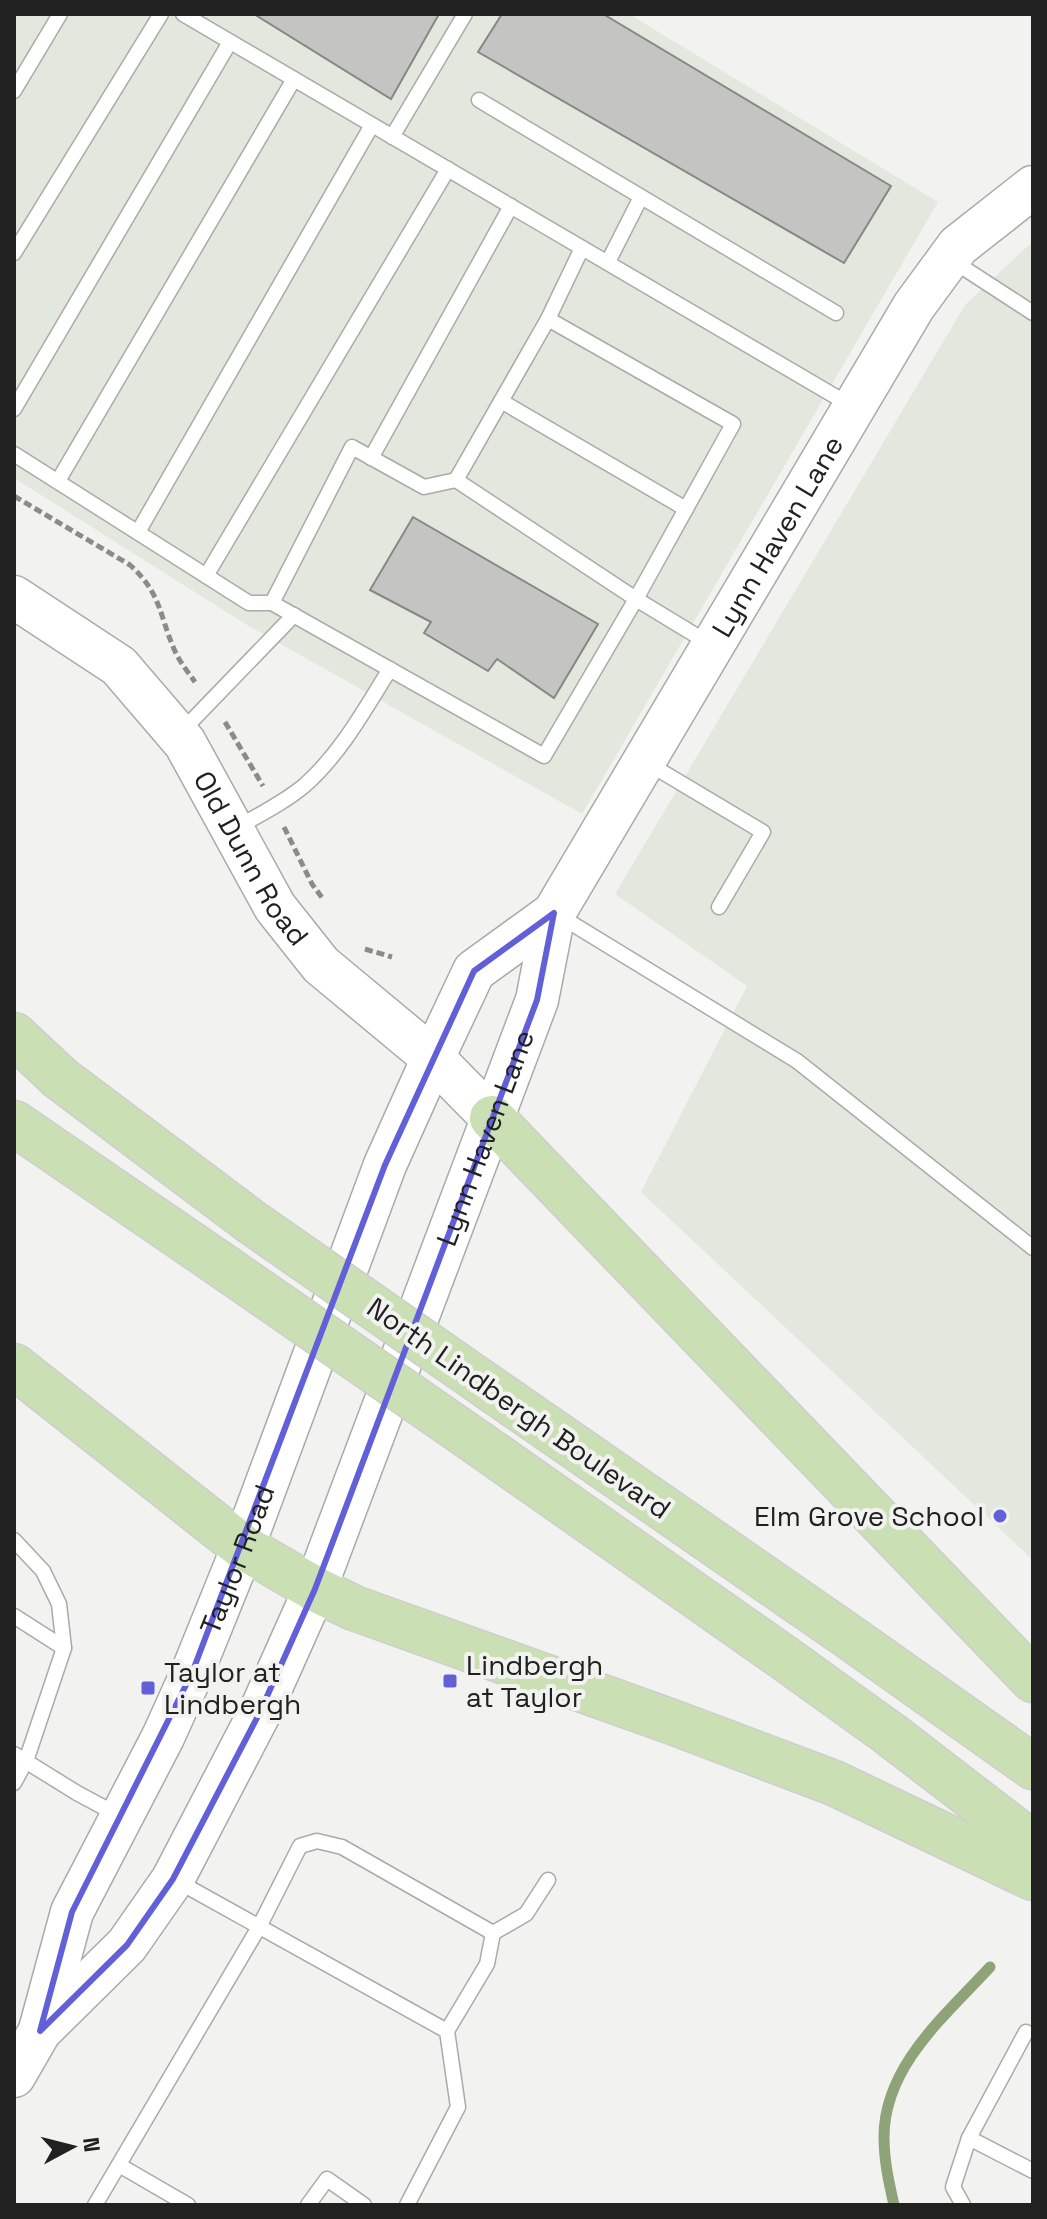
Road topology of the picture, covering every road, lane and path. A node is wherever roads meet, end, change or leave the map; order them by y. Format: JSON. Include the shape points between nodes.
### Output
{"nodes":[{"id":1,"x":60,"y":14,"type":"edge"},
{"id":2,"x":161,"y":14,"type":"edge"},
{"id":3,"x":183,"y":14,"type":"edge"},
{"id":4,"x":465,"y":14,"type":"edge"},
{"id":5,"x":230,"y":42,"type":"junction"},
{"id":6,"x":294,"y":79,"type":"junction"},
{"id":7,"x":14,"y":91,"type":"edge"},
{"id":8,"x":479,"y":100,"type":"dead end"},
{"id":9,"x":372,"y":125,"type":"junction"},
{"id":10,"x":392,"y":137,"type":"junction"},
{"id":11,"x":448,"y":169,"type":"junction"},
{"id":12,"x":1033,"y":187,"type":"edge"},
{"id":13,"x":641,"y":197,"type":"junction"},
{"id":14,"x":511,"y":206,"type":"junction"},
{"id":15,"x":582,"y":248,"type":"junction"},
{"id":16,"x":14,"y":253,"type":"edge"},
{"id":17,"x":948,"y":259,"type":"junction"},
{"id":18,"x":608,"y":262,"type":"junction"},
{"id":19,"x":836,"y":313,"type":"dead end"},
{"id":20,"x":1033,"y":313,"type":"edge"},
{"id":21,"x":548,"y":319,"type":"junction"},
{"id":22,"x":501,"y":401,"type":"junction"},
{"id":23,"x":854,"y":407,"type":"junction"},
{"id":24,"x":14,"y":409,"type":"edge"},
{"id":25,"x":14,"y":454,"type":"edge"},
{"id":26,"x":371,"y":458,"type":"junction"},
{"id":27,"x":456,"y":480,"type":"junction"},
{"id":28,"x":58,"y":481,"type":"junction"},
{"id":29,"x":14,"y":496,"type":"edge"},
{"id":30,"x":686,"y":509,"type":"junction"},
{"id":31,"x":138,"y":532,"type":"junction"},
{"id":32,"x":206,"y":576,"type":"junction"},
{"id":33,"x":14,"y":597,"type":"edge"},
{"id":34,"x":636,"y":599,"type":"junction"},
{"id":35,"x":272,"y":603,"type":"junction"},
{"id":36,"x":294,"y":615,"type":"junction"},
{"id":37,"x":714,"y":646,"type":"junction"},
{"id":38,"x":390,"y":669,"type":"junction"},
{"id":39,"x":188,"y":673,"type":"dead end"},
{"id":40,"x":233,"y":732,"type":"dead end"},
{"id":41,"x":178,"y":735,"type":"junction"},
{"id":42,"x":645,"y":761,"type":"junction"},
{"id":43,"x":257,"y":774,"type":"dead end"},
{"id":44,"x":233,"y":830,"type":"junction"},
{"id":45,"x":289,"y":838,"type":"dead end"},
{"id":46,"x":719,"y":907,"type":"dead end"},
{"id":47,"x":330,"y":910,"type":"dead end"},
{"id":48,"x":554,"y":913,"type":"junction"},
{"id":49,"x":357,"y":940,"type":"dead end"},
{"id":50,"x":392,"y":957,"type":"dead end"},
{"id":51,"x":14,"y":1035,"type":"edge"},
{"id":52,"x":433,"y":1058,"type":"junction"},
{"id":53,"x":492,"y":1118,"type":"junction"},
{"id":54,"x":14,"y":1123,"type":"edge"},
{"id":55,"x":1033,"y":1248,"type":"edge"},
{"id":56,"x":332,"y":1304,"type":"joint"},
{"id":57,"x":403,"y":1357,"type":"joint"},
{"id":58,"x":14,"y":1366,"type":"edge"},
{"id":59,"x":14,"y":1540,"type":"edge"},
{"id":60,"x":243,"y":1547,"type":"junction"},
{"id":61,"x":315,"y":1589,"type":"junction"},
{"id":62,"x":14,"y":1616,"type":"edge"},
{"id":63,"x":64,"y":1648,"type":"junction"},
{"id":64,"x":1033,"y":1680,"type":"edge"},
{"id":65,"x":20,"y":1758,"type":"edge"},
{"id":66,"x":1033,"y":1767,"type":"edge"},
{"id":67,"x":14,"y":1783,"type":"edge"},
{"id":68,"x":122,"y":1817,"type":"junction"},
{"id":69,"x":1033,"y":1844,"type":"edge"},
{"id":70,"x":1033,"y":1878,"type":"edge"},
{"id":71,"x":173,"y":1879,"type":"junction"},
{"id":72,"x":548,"y":1880,"type":"dead end"},
{"id":73,"x":259,"y":1927,"type":"junction"},
{"id":74,"x":493,"y":1933,"type":"junction"},
{"id":75,"x":33,"y":2028,"type":"junction"},
{"id":76,"x":447,"y":2031,"type":"junction"},
{"id":77,"x":1026,"y":2032,"type":"dead end"},
{"id":78,"x":14,"y":2076,"type":"edge"},
{"id":79,"x":969,"y":2138,"type":"junction"},
{"id":80,"x":119,"y":2165,"type":"junction"},
{"id":81,"x":1033,"y":2171,"type":"edge"},
{"id":82,"x":95,"y":2205,"type":"edge"},
{"id":83,"x":188,"y":2205,"type":"edge"},
{"id":84,"x":308,"y":2205,"type":"edge"},
{"id":85,"x":364,"y":2205,"type":"edge"},
{"id":86,"x":407,"y":2205,"type":"edge"},
{"id":87,"x":963,"y":2205,"type":"edge"}],
"edges":[{"from":1,"to":7,"type":"lane"},
{"from":2,"to":16,"type":"lane"},
{"from":3,"to":5,"type":"lane"},
{"from":4,"to":10,"type":"lane"},
{"from":5,"to":6,"type":"lane"},
{"from":5,"to":24,"type":"lane"},
{"from":6,"to":9,"type":"lane"},
{"from":6,"to":28,"type":"lane"},
{"from":8,"to":13,"type":"lane"},
{"from":9,"to":10,"type":"lane"},
{"from":9,"to":31,"type":"lane"},
{"from":10,"to":11,"type":"lane"},
{"from":11,"to":14,"type":"lane"},
{"from":11,"to":32,"type":"lane"},
{"from":12,"to":17,"type":"street","name":"Lynn Haven Lane"},
{"from":13,"to":18,"type":"lane"},
{"from":13,"to":19,"type":"lane"},
{"from":14,"to":15,"type":"lane"},
{"from":14,"to":26,"type":"lane"},
{"from":15,"to":18,"type":"lane"},
{"from":15,"to":21,"type":"lane"},
{"from":17,"to":20,"type":"lane"},
{"from":17,"to":23,"type":"street","name":"Lynn Haven Lane"},
{"from":18,"to":23,"type":"lane"},
{"from":21,"to":22,"type":"lane"},
{"from":21,"to":30,"type":"lane","via":[[733,424]]},
{"from":22,"to":27,"type":"lane"},
{"from":22,"to":30,"type":"lane"},
{"from":23,"to":37,"type":"street","name":"Lynn Haven Lane"},
{"from":25,"to":28,"type":"lane"},
{"from":26,"to":27,"type":"lane","via":[[424,487]]},
{"from":26,"to":35,"type":"lane","via":[[352,447]]},
{"from":27,"to":34,"type":"lane"},
{"from":28,"to":31,"type":"lane"},
{"from":29,"to":39,"type":"path","via":[[145,578]]},
{"from":30,"to":34,"type":"lane"},
{"from":31,"to":32,"type":"lane"},
{"from":32,"to":35,"type":"lane","via":[[249,603]]},
{"from":33,"to":41,"type":"street","name":"Old Dunn Road","via":[[119,666]]},
{"from":34,"to":37,"type":"lane"},
{"from":34,"to":38,"type":"lane","via":[[544,756]]},
{"from":35,"to":36,"type":"lane"},
{"from":36,"to":38,"type":"lane"},
{"from":36,"to":41,"type":"lane"},
{"from":37,"to":42,"type":"street","name":"Lynn Haven Lane"},
{"from":38,"to":44,"type":"lane","via":[[353,729],[305,785]]},
{"from":40,"to":43,"type":"path"},
{"from":41,"to":44,"type":"street","name":"Old Dunn Road"},
{"from":42,"to":46,"type":"lane","via":[[763,832]]},
{"from":42,"to":48,"type":"street","name":"Lynn Haven Lane"},
{"from":44,"to":52,"type":"street","name":"Old Dunn Road","via":[[275,907],[321,965]]},
{"from":45,"to":47,"type":"path"},
{"from":48,"to":52,"type":"street","name":"Lynn Haven Lane","via":[[474,971]]},
{"from":48,"to":53,"type":"street","name":"Lynn Haven Lane","via":[[537,1000]]},
{"from":48,"to":55,"type":"lane","via":[[797,1061]]},
{"from":49,"to":50,"type":"path","via":[[365,949]]},
{"from":51,"to":66,"type":"main road","name":"North Lindbergh Boulevard","bridge":true,"via":[[60,1078],[250,1221]]},
{"from":52,"to":53,"type":"street","name":"Old Dunn Road"},
{"from":52,"to":56,"type":"street","name":"Lynn Haven Lane"},
{"from":53,"to":57,"type":"street","name":"Lynn Haven Lane"},
{"from":53,"to":64,"type":"main road"},
{"from":54,"to":69,"type":"main road","name":"North Lindbergh Boulevard","bridge":true,"via":[[772,1648]]},
{"from":56,"to":60,"type":"street","name":"Taylor Road"},
{"from":57,"to":61,"type":"street","name":"Taylor Road"},
{"from":58,"to":60,"type":"main road"},
{"from":59,"to":63,"type":"lane","via":[[43,1571],[59,1604]]},
{"from":60,"to":61,"type":"main road"},
{"from":60,"to":68,"type":"street","name":"Taylor Road","via":[[192,1673]]},
{"from":61,"to":70,"type":"main road","via":[[354,1608],[834,1783]]},
{"from":61,"to":71,"type":"street","name":"Taylor Road","via":[[260,1712]]},
{"from":62,"to":63,"type":"lane"},
{"from":63,"to":65,"type":"lane"},
{"from":65,"to":67,"type":"lane"},
{"from":65,"to":68,"type":"lane"},
{"from":68,"to":75,"type":"street","name":"Taylor Road","via":[[72,1912]]},
{"from":71,"to":73,"type":"lane"},
{"from":71,"to":75,"type":"street","name":"Taylor Road","via":[[127,1945]]},
{"from":72,"to":74,"type":"lane","via":[[526,1914]]},
{"from":73,"to":74,"type":"lane","via":[[300,1846],[317,1841],[342,1847]]},
{"from":73,"to":76,"type":"lane"},
{"from":73,"to":80,"type":"lane"},
{"from":74,"to":76,"type":"lane","via":[[487,1964]]},
{"from":75,"to":78,"type":"street","name":"Taylor Road"},
{"from":76,"to":86,"type":"lane","via":[[458,2107]]},
{"from":77,"to":79,"type":"lane"},
{"from":79,"to":81,"type":"lane"},
{"from":79,"to":87,"type":"lane","via":[[953,2187]]},
{"from":80,"to":82,"type":"lane"},
{"from":80,"to":83,"type":"lane"},
{"from":84,"to":85,"type":"lane","via":[[327,2179]]}]}
